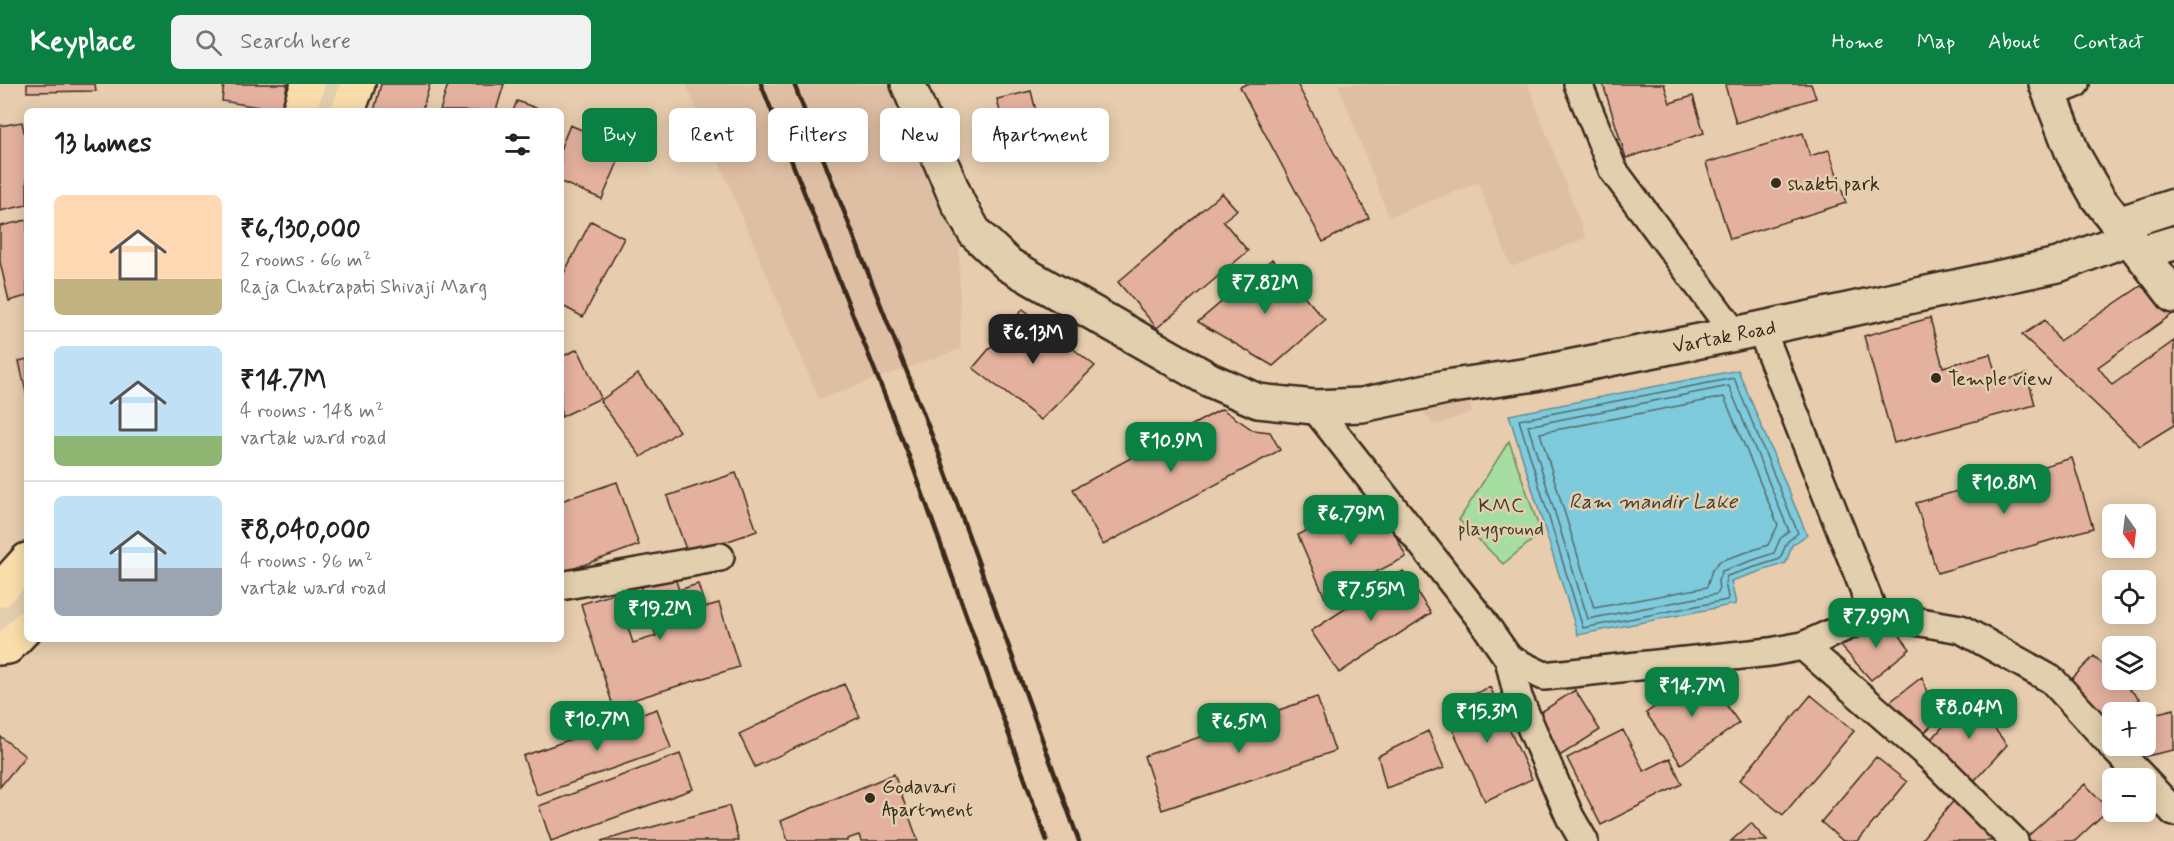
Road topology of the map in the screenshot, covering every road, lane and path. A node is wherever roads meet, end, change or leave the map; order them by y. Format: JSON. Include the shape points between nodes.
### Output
{"nodes":[{"id":1,"x":308,"y":84,"type":"edge"},
{"id":2,"x":326,"y":84,"type":"edge"},
{"id":3,"x":358,"y":84,"type":"edge"},
{"id":4,"x":908,"y":84,"type":"edge"},
{"id":5,"x":1578,"y":84,"type":"edge"},
{"id":6,"x":2057,"y":87,"type":"edge"},
{"id":7,"x":299,"y":108,"type":"edge"},
{"id":8,"x":318,"y":108,"type":"edge"},
{"id":9,"x":349,"y":108,"type":"edge"},
{"id":10,"x":2174,"y":206,"type":"edge"},
{"id":11,"x":2129,"y":238,"type":"junction"},
{"id":12,"x":2174,"y":243,"type":"edge"},
{"id":13,"x":2174,"y":296,"type":"edge"},
{"id":14,"x":1748,"y":332,"type":"junction"},
{"id":15,"x":1314,"y":406,"type":"junction"},
{"id":16,"x":720,"y":557,"type":"dead end"},
{"id":17,"x":24,"y":571,"type":"edge"},
{"id":18,"x":564,"y":585,"type":"edge"},
{"id":19,"x":13,"y":608,"type":"edge"},
{"id":20,"x":1874,"y":614,"type":"junction"},
{"id":21,"x":1803,"y":646,"type":"junction"},
{"id":22,"x":0,"y":648,"type":"edge"},
{"id":23,"x":1509,"y":659,"type":"junction"},
{"id":24,"x":2102,"y":734,"type":"edge"},
{"id":25,"x":2122,"y":756,"type":"edge"},
{"id":26,"x":2133,"y":768,"type":"edge"},
{"id":27,"x":2156,"y":793,"type":"edge"},
{"id":28,"x":2174,"y":812,"type":"edge"},
{"id":29,"x":1584,"y":841,"type":"edge"},
{"id":30,"x":2014,"y":841,"type":"edge"}],
"edges":[{"from":1,"to":7,"type":"main road"},
{"from":2,"to":8,"type":"street"},
{"from":3,"to":9,"type":"main road"},
{"from":4,"to":15,"type":"street","name":"Vartak Road","via":[[958,203],[975,233],[1009,265],[1210,380],[1258,401]]},
{"from":5,"to":14,"type":"street","via":[[1613,170]]},
{"from":6,"to":11,"type":"street","via":[[2073,154],[2098,198]]},
{"from":10,"to":11,"type":"street","name":"Vartak Road"},
{"from":11,"to":12,"type":"street","name":"Vartak Road"},
{"from":11,"to":13,"type":"street"},
{"from":11,"to":14,"type":"street","name":"Vartak Road","via":[[2058,265]]},
{"from":14,"to":15,"type":"street","name":"Vartak Road","via":[[1362,405]]},
{"from":14,"to":20,"type":"street"},
{"from":15,"to":23,"type":"street"},
{"from":16,"to":18,"type":"street"},
{"from":17,"to":19,"type":"main road"},
{"from":19,"to":22,"type":"main road","via":[[8,647]]},
{"from":20,"to":21,"type":"street"},
{"from":20,"to":24,"type":"street","via":[[1961,629],[2052,680]]},
{"from":21,"to":23,"type":"street","via":[[1544,675]]},
{"from":21,"to":30,"type":"street","via":[[1930,757]]},
{"from":23,"to":29,"type":"street","via":[[1518,697]]},
{"from":25,"to":26,"type":"street"},
{"from":27,"to":28,"type":"street"}]}
